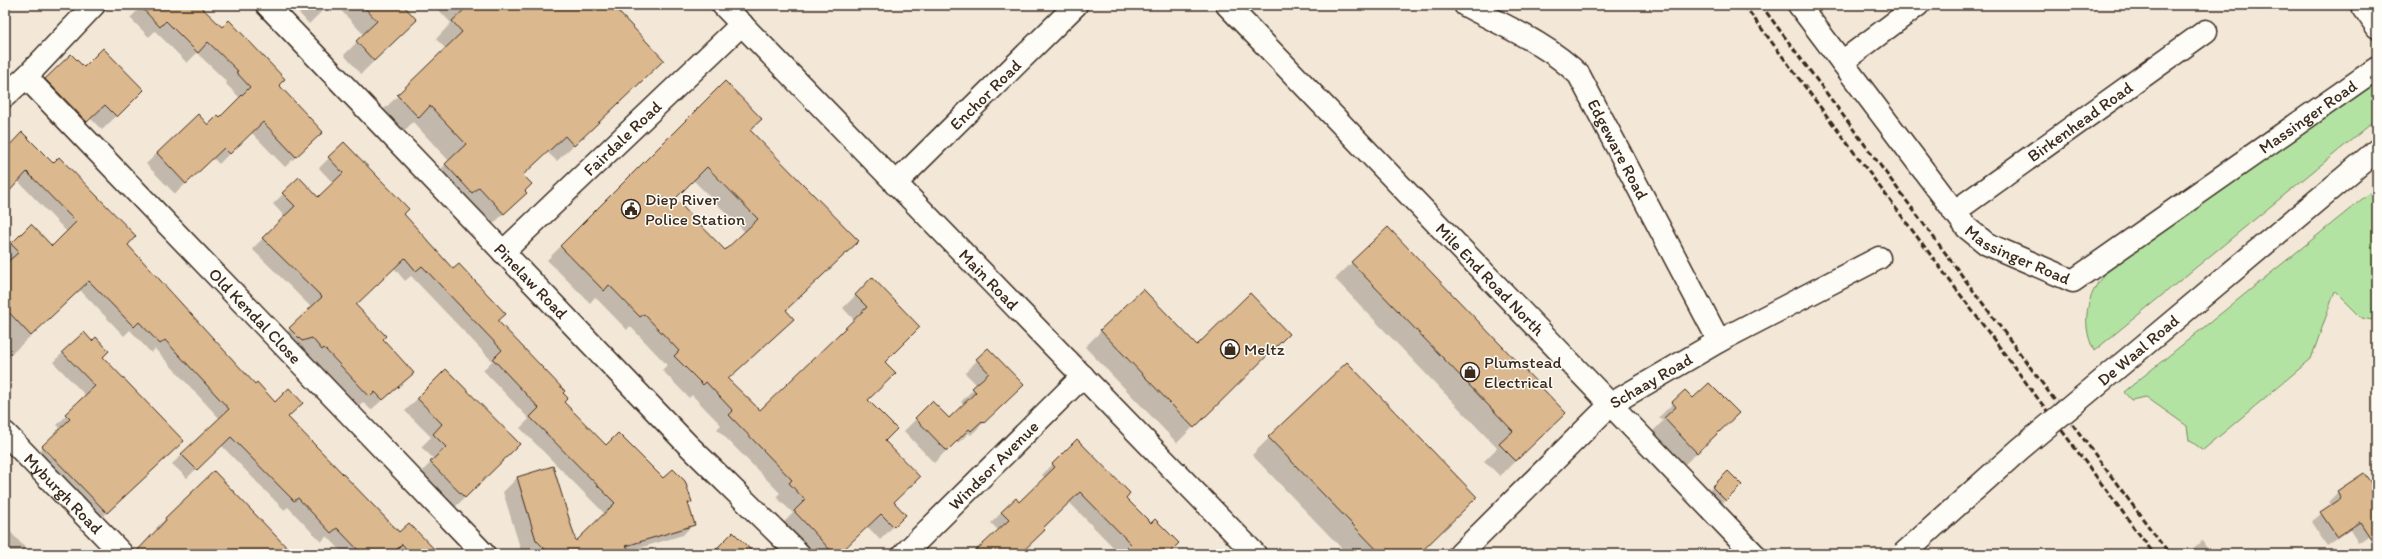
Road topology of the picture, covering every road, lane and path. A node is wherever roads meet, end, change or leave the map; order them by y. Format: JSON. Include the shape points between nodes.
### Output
{"nodes":[{"id":1,"x":94,"y":5,"type":"edge"},
{"id":2,"x":267,"y":5,"type":"edge"},
{"id":3,"x":1076,"y":5,"type":"edge"},
{"id":4,"x":1227,"y":5,"type":"edge"},
{"id":5,"x":1465,"y":5,"type":"edge"},
{"id":6,"x":1799,"y":5,"type":"edge"},
{"id":7,"x":1918,"y":5,"type":"edge"},
{"id":8,"x":2362,"y":5,"type":"edge"},
{"id":9,"x":726,"y":6,"type":"edge"},
{"id":10,"x":742,"y":24,"type":"junction"},
{"id":11,"x":2377,"y":27,"type":"edge"},
{"id":12,"x":2206,"y":31,"type":"dead end"},
{"id":13,"x":1842,"y":62,"type":"junction"},
{"id":14,"x":2377,"y":68,"type":"edge"},
{"id":15,"x":26,"y":77,"type":"junction"},
{"id":16,"x":5,"y":96,"type":"edge"},
{"id":17,"x":2377,"y":150,"type":"edge"},
{"id":18,"x":895,"y":184,"type":"junction"},
{"id":19,"x":1954,"y":212,"type":"junction"},
{"id":20,"x":503,"y":252,"type":"junction"},
{"id":21,"x":1879,"y":258,"type":"dead end"},
{"id":22,"x":1719,"y":342,"type":"junction"},
{"id":23,"x":1083,"y":376,"type":"junction"},
{"id":24,"x":1611,"y":404,"type":"junction"},
{"id":25,"x":5,"y":433,"type":"edge"},
{"id":26,"x":122,"y":554,"type":"edge"},
{"id":27,"x":484,"y":554,"type":"edge"},
{"id":28,"x":799,"y":554,"type":"edge"},
{"id":29,"x":904,"y":554,"type":"edge"},
{"id":30,"x":1255,"y":554,"type":"edge"},
{"id":31,"x":1460,"y":554,"type":"edge"},
{"id":32,"x":1754,"y":554,"type":"edge"},
{"id":33,"x":1903,"y":554,"type":"edge"}],
"edges":[{"from":1,"to":15,"type":"street"},
{"from":2,"to":20,"type":"street","name":"Pinelaw Road"},
{"from":3,"to":18,"type":"street","name":"Enchor Road"},
{"from":4,"to":24,"type":"street","name":"Mile End Road North"},
{"from":5,"to":22,"type":"street","name":"Edgeware Road","via":[[1546,48],[1579,74]]},
{"from":6,"to":13,"type":"street","name":"Massinger Road"},
{"from":7,"to":13,"type":"street"},
{"from":8,"to":11,"type":"street"},
{"from":9,"to":10,"type":"street","name":"Main Road"},
{"from":10,"to":18,"type":"street","name":"Main Road"},
{"from":10,"to":20,"type":"street","name":"Fairdale Road"},
{"from":12,"to":19,"type":"street","name":"Birkenhead Road"},
{"from":13,"to":19,"type":"street","name":"Massinger Road"},
{"from":14,"to":19,"type":"street","name":"Massinger Road","via":[[2073,281],[1976,238]]},
{"from":15,"to":16,"type":"street"},
{"from":15,"to":27,"type":"street","name":"Old Kendal Close"},
{"from":17,"to":33,"type":"street","name":"De Waal Road","bridge":true,"via":[[2020,449]]},
{"from":18,"to":23,"type":"street","name":"Main Road"},
{"from":20,"to":28,"type":"street","name":"Pinelaw Road","via":[[687,444]]},
{"from":21,"to":22,"type":"street","name":"Schaay Road"},
{"from":22,"to":24,"type":"street","name":"Schaay Road"},
{"from":23,"to":29,"type":"street","name":"Windsor Avenue"},
{"from":23,"to":30,"type":"street","name":"Main Road"},
{"from":24,"to":31,"type":"street","name":"Schaay Road"},
{"from":24,"to":32,"type":"street","name":"Mile End Road North"},
{"from":25,"to":26,"type":"street","name":"Myburgh Road"}]}
